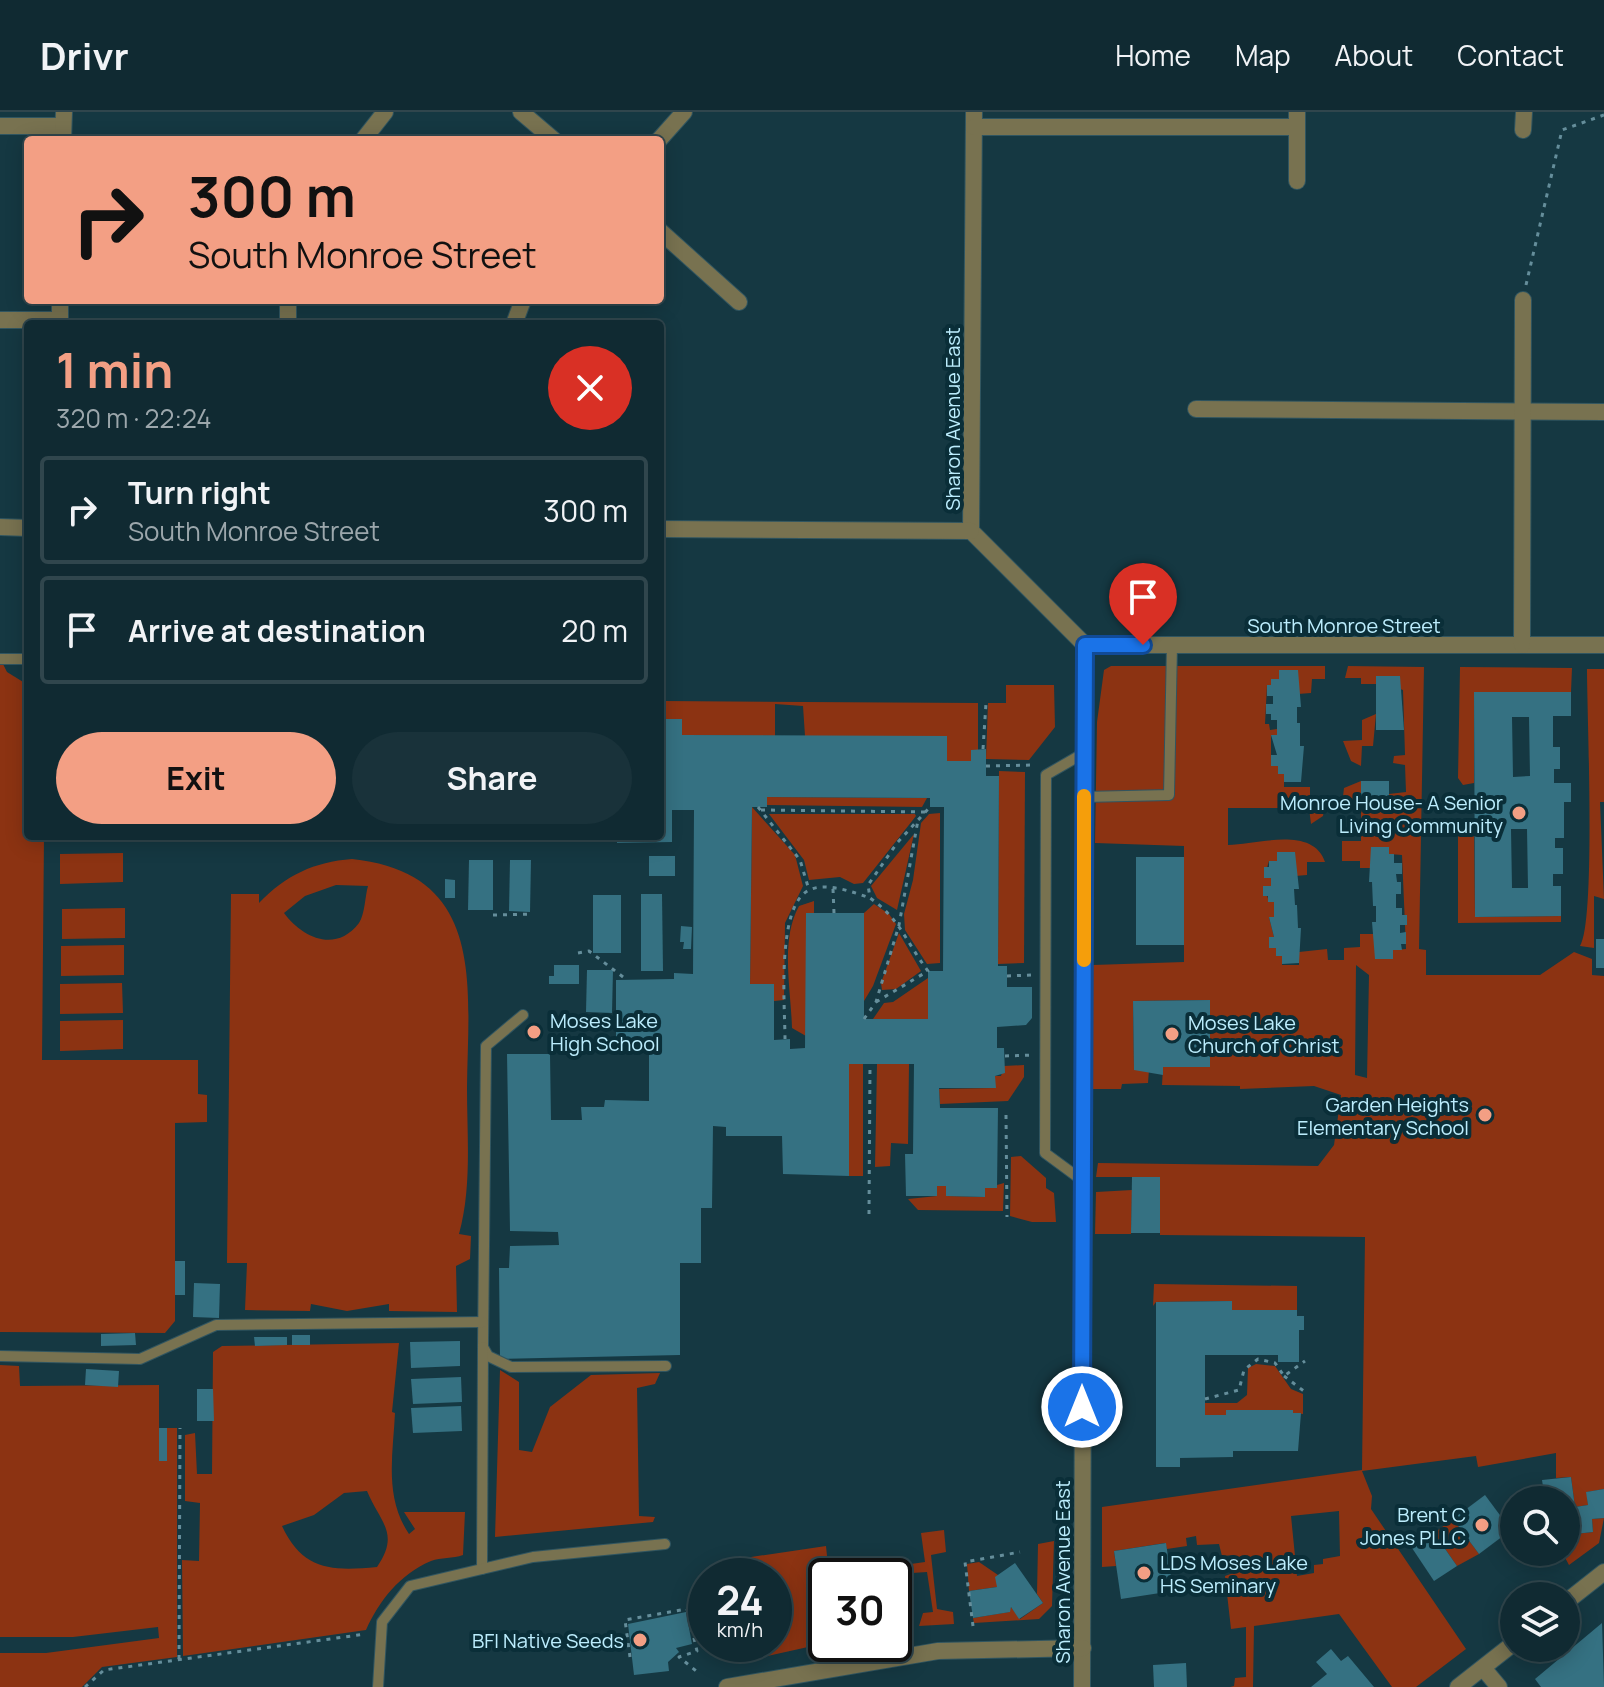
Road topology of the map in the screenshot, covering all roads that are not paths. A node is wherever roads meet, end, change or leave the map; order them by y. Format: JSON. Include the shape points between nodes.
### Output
{"nodes":[{"id":1,"x":385,"y":112,"type":"edge"},
{"id":2,"x":521,"y":112,"type":"edge"},
{"id":3,"x":684,"y":112,"type":"edge"},
{"id":4,"x":1524,"y":112,"type":"edge"},
{"id":5,"x":974,"y":120,"type":"edge"},
{"id":6,"x":1297,"y":120,"type":"edge"},
{"id":7,"x":0,"y":126,"type":"edge"},
{"id":8,"x":63,"y":126,"type":"edge"},
{"id":9,"x":1523,"y":130,"type":"dead end"},
{"id":10,"x":366,"y":136,"type":"edge"},
{"id":11,"x":549,"y":136,"type":"edge"},
{"id":12,"x":663,"y":136,"type":"edge"},
{"id":13,"x":1297,"y":181,"type":"dead end"},
{"id":14,"x":664,"y":235,"type":"edge"},
{"id":15,"x":1523,"y":300,"type":"road end"},
{"id":16,"x":739,"y":302,"type":"dead end"},
{"id":17,"x":0,"y":320,"type":"edge"},
{"id":18,"x":24,"y":321,"type":"edge"},
{"id":19,"x":1196,"y":409,"type":"dead end"},
{"id":20,"x":1523,"y":411,"type":"junction"},
{"id":21,"x":1604,"y":412,"type":"edge"},
{"id":22,"x":0,"y":527,"type":"edge"},
{"id":23,"x":24,"y":528,"type":"edge"},
{"id":24,"x":664,"y":529,"type":"edge"},
{"id":25,"x":971,"y":531,"type":"junction"},
{"id":26,"x":1085,"y":645,"type":"junction"},
{"id":27,"x":1172,"y":645,"type":"junction"},
{"id":28,"x":1522,"y":645,"type":"junction"},
{"id":29,"x":1604,"y":645,"type":"edge"},
{"id":30,"x":0,"y":659,"type":"edge"},
{"id":31,"x":24,"y":659,"type":"edge"},
{"id":32,"x":1084,"y":753,"type":"junction"},
{"id":33,"x":1084,"y":797,"type":"junction"},
{"id":34,"x":523,"y":1015,"type":"dead end"},
{"id":35,"x":1083,"y":1181,"type":"junction"},
{"id":36,"x":483,"y":1322,"type":"junction"},
{"id":37,"x":483,"y":1347,"type":"junction"},
{"id":38,"x":0,"y":1356,"type":"edge"},
{"id":39,"x":666,"y":1366,"type":"dead end"},
{"id":40,"x":665,"y":1544,"type":"dead end"},
{"id":41,"x":482,"y":1569,"type":"junction"},
{"id":42,"x":1604,"y":1572,"type":"edge"},
{"id":43,"x":1580,"y":1591,"type":"edge"},
{"id":44,"x":1083,"y":1648,"type":"junction"},
{"id":45,"x":1500,"y":1654,"type":"edge"},
{"id":46,"x":1483,"y":1668,"type":"junction"},
{"id":47,"x":378,"y":1687,"type":"edge"},
{"id":48,"x":727,"y":1687,"type":"edge"},
{"id":49,"x":1082,"y":1687,"type":"edge"},
{"id":50,"x":1458,"y":1687,"type":"edge"},
{"id":51,"x":1499,"y":1687,"type":"edge"}],
"edges":[{"from":1,"to":10,"type":"street"},
{"from":2,"to":11,"type":"street"},
{"from":3,"to":12,"type":"street"},
{"from":4,"to":9,"type":"street"},
{"from":5,"to":6,"type":"street"},
{"from":5,"to":25,"type":"street","name":"Sharon Avenue East"},
{"from":6,"to":13,"type":"street"},
{"from":7,"to":8,"type":"street"},
{"from":14,"to":16,"type":"street"},
{"from":15,"to":20,"type":"street"},
{"from":17,"to":18,"type":"street"},
{"from":19,"to":20,"type":"street"},
{"from":20,"to":21,"type":"street"},
{"from":20,"to":28,"type":"street"},
{"from":22,"to":23,"type":"street"},
{"from":24,"to":25,"type":"street"},
{"from":25,"to":26,"type":"street","name":"Sharon Avenue East"},
{"from":26,"to":27,"type":"street","name":"South Monroe Street"},
{"from":26,"to":32,"type":"street","name":"Sharon Avenue East"},
{"from":27,"to":28,"type":"street","name":"South Monroe Street"},
{"from":27,"to":33,"type":"lane","via":[[1169,795]]},
{"from":28,"to":29,"type":"street","name":"South Monroe Street"},
{"from":30,"to":31,"type":"lane"},
{"from":32,"to":33,"type":"street","name":"Sharon Avenue East"},
{"from":32,"to":35,"type":"lane","via":[[1046,775],[1045,1097],[1045,1153]]},
{"from":33,"to":35,"type":"street","name":"Sharon Avenue East"},
{"from":34,"to":36,"type":"lane","via":[[486,1046]]},
{"from":35,"to":44,"type":"street","name":"Sharon Avenue East"},
{"from":36,"to":37,"type":"lane"},
{"from":36,"to":38,"type":"lane","via":[[216,1325],[140,1359]]},
{"from":37,"to":39,"type":"lane","via":[[488,1356],[511,1367]]},
{"from":37,"to":41,"type":"lane"},
{"from":40,"to":41,"type":"lane","via":[[533,1557]]},
{"from":41,"to":47,"type":"lane","via":[[410,1586],[382,1622]]},
{"from":42,"to":43,"type":"street"},
{"from":44,"to":48,"type":"street","via":[[938,1651]]},
{"from":44,"to":49,"type":"street","name":"Sharon Avenue East"},
{"from":45,"to":46,"type":"street"},
{"from":46,"to":50,"type":"street"},
{"from":46,"to":51,"type":"street"}]}
